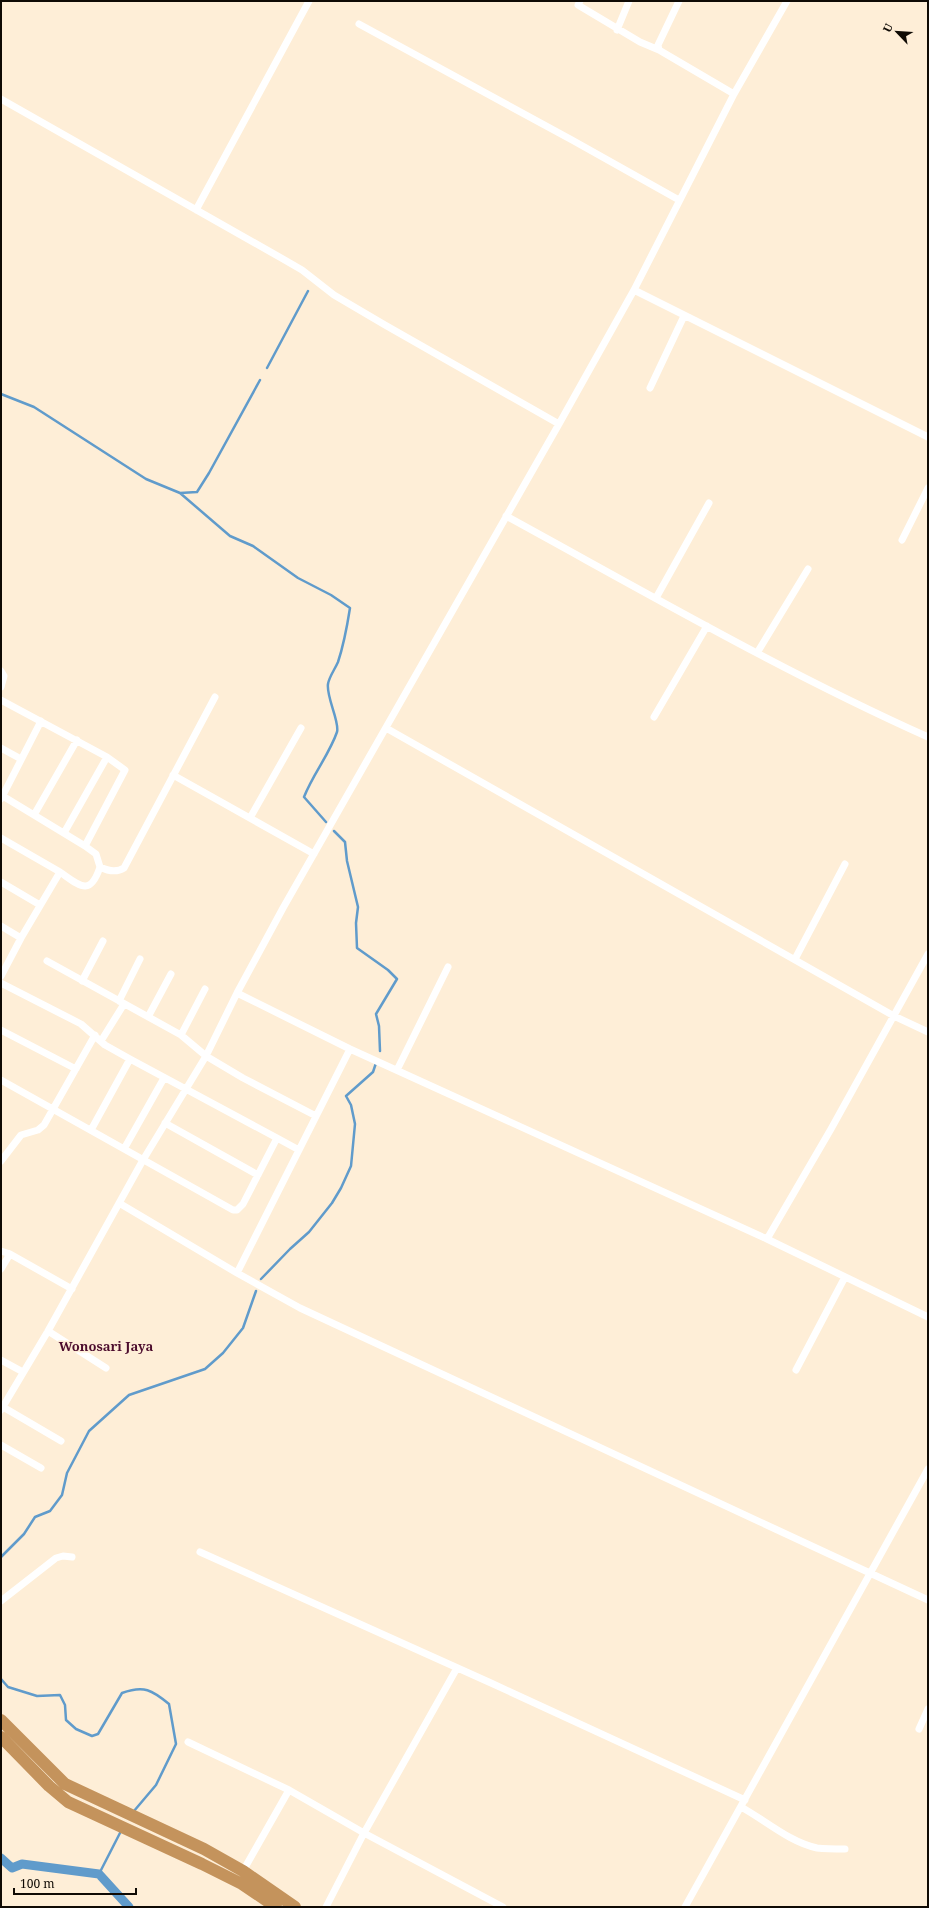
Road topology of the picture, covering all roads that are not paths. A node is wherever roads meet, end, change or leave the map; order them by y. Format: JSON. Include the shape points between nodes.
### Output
{"nodes":[{"id":1,"x":309,"y":1,"type":"edge"},
{"id":2,"x":580,"y":1,"type":"edge"},
{"id":3,"x":629,"y":1,"type":"edge"},
{"id":4,"x":678,"y":1,"type":"edge"},
{"id":5,"x":787,"y":1,"type":"edge"},
{"id":6,"x":359,"y":24,"type":"dead end"},
{"id":7,"x":617,"y":30,"type":"dead end"},
{"id":8,"x":659,"y":50,"type":"junction"},
{"id":9,"x":734,"y":94,"type":"junction"},
{"id":10,"x":1,"y":100,"type":"edge"},
{"id":11,"x":679,"y":200,"type":"junction"},
{"id":12,"x":196,"y":210,"type":"junction"},
{"id":13,"x":634,"y":290,"type":"junction"},
{"id":14,"x":684,"y":316,"type":"junction"},
{"id":15,"x":650,"y":388,"type":"dead end"},
{"id":16,"x":559,"y":424,"type":"junction"},
{"id":17,"x":928,"y":437,"type":"edge"},
{"id":18,"x":928,"y":488,"type":"edge"},
{"id":19,"x":709,"y":503,"type":"dead end"},
{"id":20,"x":506,"y":516,"type":"junction"},
{"id":21,"x":902,"y":540,"type":"dead end"},
{"id":22,"x":808,"y":569,"type":"dead end"},
{"id":23,"x":656,"y":598,"type":"junction"},
{"id":24,"x":707,"y":626,"type":"junction"},
{"id":25,"x":757,"y":653,"type":"junction"},
{"id":26,"x":1,"y":671,"type":"edge"},
{"id":27,"x":1,"y":687,"type":"edge"},
{"id":28,"x":215,"y":697,"type":"dead end"},
{"id":29,"x":1,"y":700,"type":"edge"},
{"id":30,"x":654,"y":718,"type":"dead end"},
{"id":31,"x":41,"y":721,"type":"junction"},
{"id":32,"x":301,"y":728,"type":"dead end"},
{"id":33,"x":386,"y":728,"type":"junction"},
{"id":34,"x":928,"y":737,"type":"edge"},
{"id":35,"x":77,"y":740,"type":"junction"},
{"id":36,"x":1,"y":748,"type":"edge"},
{"id":37,"x":107,"y":757,"type":"junction"},
{"id":38,"x":21,"y":759,"type":"junction"},
{"id":39,"x":173,"y":774,"type":"junction"},
{"id":40,"x":1,"y":797,"type":"edge"},
{"id":41,"x":34,"y":815,"type":"junction"},
{"id":42,"x":250,"y":818,"type":"junction"},
{"id":43,"x":64,"y":833,"type":"junction"},
{"id":44,"x":1,"y":838,"type":"edge"},
{"id":45,"x":85,"y":846,"type":"junction"},
{"id":46,"x":314,"y":854,"type":"junction"},
{"id":47,"x":845,"y":864,"type":"dead end"},
{"id":48,"x":100,"y":867,"type":"junction"},
{"id":49,"x":60,"y":872,"type":"junction"},
{"id":50,"x":1,"y":882,"type":"edge"},
{"id":51,"x":40,"y":905,"type":"junction"},
{"id":52,"x":1,"y":926,"type":"edge"},
{"id":53,"x":21,"y":938,"type":"junction"},
{"id":54,"x":103,"y":941,"type":"dead end"},
{"id":55,"x":928,"y":954,"type":"edge"},
{"id":56,"x":795,"y":959,"type":"junction"},
{"id":57,"x":140,"y":960,"type":"dead end"},
{"id":58,"x":47,"y":961,"type":"dead end"},
{"id":59,"x":448,"y":967,"type":"dead end"},
{"id":60,"x":171,"y":974,"type":"dead end"},
{"id":61,"x":1,"y":976,"type":"edge"},
{"id":62,"x":82,"y":981,"type":"junction"},
{"id":63,"x":1,"y":983,"type":"edge"},
{"id":64,"x":205,"y":989,"type":"dead end"},
{"id":65,"x":237,"y":993,"type":"junction"},
{"id":66,"x":121,"y":1002,"type":"junction"},
{"id":67,"x":894,"y":1016,"type":"junction"},
{"id":68,"x":148,"y":1017,"type":"junction"},
{"id":69,"x":1,"y":1030,"type":"edge"},
{"id":70,"x":928,"y":1032,"type":"edge"},
{"id":71,"x":95,"y":1035,"type":"junction"},
{"id":72,"x":181,"y":1035,"type":"junction"},
{"id":73,"x":101,"y":1041,"type":"junction"},
{"id":74,"x":350,"y":1049,"type":"junction"},
{"id":75,"x":206,"y":1056,"type":"junction"},
{"id":76,"x":130,"y":1059,"type":"junction"},
{"id":77,"x":76,"y":1069,"type":"junction"},
{"id":78,"x":397,"y":1070,"type":"junction"},
{"id":79,"x":164,"y":1078,"type":"junction"},
{"id":80,"x":1,"y":1080,"type":"edge"},
{"id":81,"x":185,"y":1090,"type":"junction"},
{"id":82,"x":53,"y":1107,"type":"junction"},
{"id":83,"x":316,"y":1116,"type":"junction"},
{"id":84,"x":165,"y":1123,"type":"junction"},
{"id":85,"x":91,"y":1130,"type":"junction"},
{"id":86,"x":277,"y":1138,"type":"junction"},
{"id":87,"x":124,"y":1149,"type":"junction"},
{"id":88,"x":299,"y":1150,"type":"junction"},
{"id":89,"x":1,"y":1160,"type":"edge"},
{"id":90,"x":143,"y":1160,"type":"junction"},
{"id":91,"x":258,"y":1174,"type":"junction"},
{"id":92,"x":118,"y":1203,"type":"junction"},
{"id":93,"x":767,"y":1239,"type":"junction"},
{"id":94,"x":1,"y":1251,"type":"edge"},
{"id":95,"x":10,"y":1254,"type":"junction"},
{"id":96,"x":1,"y":1269,"type":"edge"},
{"id":97,"x":237,"y":1273,"type":"junction"},
{"id":98,"x":845,"y":1277,"type":"junction"},
{"id":99,"x":72,"y":1289,"type":"junction"},
{"id":100,"x":928,"y":1317,"type":"edge"},
{"id":101,"x":48,"y":1331,"type":"junction"},
{"id":102,"x":1,"y":1360,"type":"edge"},
{"id":103,"x":106,"y":1368,"type":"dead end"},
{"id":104,"x":796,"y":1370,"type":"dead end"},
{"id":105,"x":23,"y":1372,"type":"junction"},
{"id":106,"x":2,"y":1409,"type":"edge"},
{"id":107,"x":61,"y":1441,"type":"dead end"},
{"id":108,"x":1,"y":1445,"type":"edge"},
{"id":109,"x":41,"y":1468,"type":"dead end"},
{"id":110,"x":928,"y":1469,"type":"edge"},
{"id":111,"x":200,"y":1552,"type":"dead end"},
{"id":112,"x":72,"y":1557,"type":"dead end"},
{"id":113,"x":871,"y":1573,"type":"junction"},
{"id":114,"x":928,"y":1600,"type":"edge"},
{"id":115,"x":1,"y":1601,"type":"edge"},
{"id":116,"x":457,"y":1668,"type":"junction"},
{"id":117,"x":928,"y":1709,"type":"edge"},
{"id":118,"x":1,"y":1720,"type":"edge"},
{"id":119,"x":919,"y":1728,"type":"dead end"},
{"id":120,"x":1,"y":1737,"type":"edge"},
{"id":121,"x":188,"y":1742,"type":"dead end"},
{"id":122,"x":289,"y":1790,"type":"junction"},
{"id":123,"x":745,"y":1800,"type":"junction"},
{"id":124,"x":741,"y":1807,"type":"junction"},
{"id":125,"x":364,"y":1833,"type":"junction"},
{"id":126,"x":173,"y":1834,"type":"junction"},
{"id":127,"x":170,"y":1848,"type":"junction"},
{"id":128,"x":845,"y":1849,"type":"dead end"},
{"id":129,"x":243,"y":1871,"type":"junction"},
{"id":130,"x":274,"y":1902,"type":"edge"},
{"id":131,"x":295,"y":1907,"type":"edge"},
{"id":132,"x":326,"y":1907,"type":"edge"},
{"id":133,"x":503,"y":1907,"type":"edge"},
{"id":134,"x":685,"y":1907,"type":"edge"}],
"edges":[{"from":1,"to":12,"type":"street"},
{"from":2,"to":8,"type":"street","via":[[578,4],[640,42]]},
{"from":3,"to":7,"type":"street"},
{"from":4,"to":8,"type":"street","via":[[658,45]]},
{"from":5,"to":9,"type":"street"},
{"from":6,"to":11,"type":"street"},
{"from":8,"to":9,"type":"street"},
{"from":9,"to":11,"type":"street"},
{"from":10,"to":12,"type":"street"},
{"from":11,"to":13,"type":"street"},
{"from":12,"to":16,"type":"street","via":[[302,270],[334,295]]},
{"from":13,"to":14,"type":"street"},
{"from":13,"to":16,"type":"street"},
{"from":14,"to":15,"type":"street"},
{"from":14,"to":17,"type":"street"},
{"from":16,"to":20,"type":"street"},
{"from":18,"to":21,"type":"street"},
{"from":19,"to":23,"type":"street"},
{"from":20,"to":23,"type":"street"},
{"from":20,"to":33,"type":"street"},
{"from":22,"to":25,"type":"street"},
{"from":23,"to":24,"type":"street"},
{"from":24,"to":25,"type":"street"},
{"from":24,"to":30,"type":"street"},
{"from":25,"to":34,"type":"street","via":[[853,703]]},
{"from":26,"to":27,"type":"street","via":[[4,676]]},
{"from":28,"to":39,"type":"street"},
{"from":29,"to":31,"type":"street"},
{"from":31,"to":35,"type":"street"},
{"from":31,"to":38,"type":"street"},
{"from":32,"to":42,"type":"street"},
{"from":33,"to":46,"type":"street"},
{"from":33,"to":56,"type":"street"},
{"from":35,"to":37,"type":"street"},
{"from":35,"to":41,"type":"street"},
{"from":36,"to":38,"type":"street"},
{"from":37,"to":43,"type":"street"},
{"from":37,"to":45,"type":"street","via":[[124,768],[125,772]]},
{"from":38,"to":40,"type":"street"},
{"from":39,"to":42,"type":"street"},
{"from":39,"to":48,"type":"street","via":[[124,868],[113,872]]},
{"from":40,"to":41,"type":"street"},
{"from":41,"to":43,"type":"street"},
{"from":42,"to":46,"type":"street"},
{"from":43,"to":45,"type":"street"},
{"from":44,"to":49,"type":"street"},
{"from":45,"to":48,"type":"street","via":[[96,854]]},
{"from":46,"to":65,"type":"street"},
{"from":47,"to":56,"type":"street"},
{"from":48,"to":49,"type":"street","via":[[91,885],[87,887]]},
{"from":49,"to":51,"type":"street"},
{"from":50,"to":51,"type":"street"},
{"from":51,"to":53,"type":"street"},
{"from":52,"to":53,"type":"street"},
{"from":53,"to":61,"type":"street"},
{"from":54,"to":62,"type":"street"},
{"from":55,"to":67,"type":"street"},
{"from":56,"to":67,"type":"street"},
{"from":57,"to":66,"type":"street"},
{"from":58,"to":62,"type":"street"},
{"from":59,"to":78,"type":"street"},
{"from":60,"to":68,"type":"street"},
{"from":62,"to":66,"type":"street"},
{"from":63,"to":71,"type":"street","via":[[81,1024]]},
{"from":64,"to":72,"type":"street"},
{"from":65,"to":74,"type":"street"},
{"from":65,"to":75,"type":"street"},
{"from":66,"to":68,"type":"street"},
{"from":66,"to":73,"type":"street"},
{"from":67,"to":70,"type":"street"},
{"from":67,"to":93,"type":"street"},
{"from":68,"to":72,"type":"street"},
{"from":69,"to":77,"type":"street"},
{"from":71,"to":73,"type":"street"},
{"from":71,"to":77,"type":"street"},
{"from":72,"to":75,"type":"street"},
{"from":73,"to":76,"type":"street"},
{"from":74,"to":78,"type":"street"},
{"from":74,"to":83,"type":"street"},
{"from":75,"to":81,"type":"street"},
{"from":75,"to":83,"type":"street"},
{"from":76,"to":79,"type":"street"},
{"from":76,"to":85,"type":"street"},
{"from":77,"to":82,"type":"street"},
{"from":78,"to":93,"type":"street"},
{"from":79,"to":81,"type":"street"},
{"from":79,"to":87,"type":"street"},
{"from":80,"to":82,"type":"street"},
{"from":81,"to":84,"type":"street"},
{"from":81,"to":86,"type":"street"},
{"from":82,"to":85,"type":"street"},
{"from":82,"to":89,"type":"street","via":[[44,1124],[38,1130],[21,1135]]},
{"from":83,"to":88,"type":"street"},
{"from":84,"to":90,"type":"street"},
{"from":84,"to":91,"type":"street"},
{"from":85,"to":87,"type":"street"},
{"from":86,"to":88,"type":"street"},
{"from":86,"to":91,"type":"street"},
{"from":87,"to":90,"type":"street"},
{"from":88,"to":97,"type":"street"},
{"from":90,"to":91,"type":"street","via":[[233,1210],[240,1208]]},
{"from":90,"to":92,"type":"street"},
{"from":92,"to":97,"type":"street"},
{"from":92,"to":99,"type":"street"},
{"from":93,"to":98,"type":"street"},
{"from":94,"to":95,"type":"street"},
{"from":95,"to":96,"type":"street"},
{"from":95,"to":99,"type":"street"},
{"from":97,"to":113,"type":"street","via":[[300,1308]]},
{"from":98,"to":100,"type":"street"},
{"from":98,"to":104,"type":"street"},
{"from":99,"to":101,"type":"street"},
{"from":101,"to":103,"type":"street"},
{"from":101,"to":105,"type":"street"},
{"from":102,"to":105,"type":"street"},
{"from":105,"to":106,"type":"street"},
{"from":106,"to":107,"type":"street"},
{"from":108,"to":109,"type":"street"},
{"from":110,"to":113,"type":"street"},
{"from":111,"to":116,"type":"street"},
{"from":112,"to":115,"type":"street","via":[[56,1558]]},
{"from":113,"to":114,"type":"street"},
{"from":113,"to":123,"type":"street"},
{"from":116,"to":123,"type":"street"},
{"from":116,"to":125,"type":"street"},
{"from":117,"to":119,"type":"street"},
{"from":118,"to":126,"type":"highway","via":[[65,1784]]},
{"from":120,"to":127,"type":"highway","via":[[68,1802]]},
{"from":121,"to":122,"type":"street"},
{"from":122,"to":125,"type":"street"},
{"from":122,"to":129,"type":"street"},
{"from":123,"to":124,"type":"street"},
{"from":124,"to":128,"type":"street","via":[[798,1841],[819,1848]]},
{"from":124,"to":134,"type":"street"},
{"from":125,"to":132,"type":"street"},
{"from":125,"to":133,"type":"street"},
{"from":126,"to":127,"type":"highway"},
{"from":126,"to":129,"type":"highway"},
{"from":127,"to":130,"type":"highway"},
{"from":129,"to":130,"type":"highway"},
{"from":130,"to":131,"type":"highway"}]}
